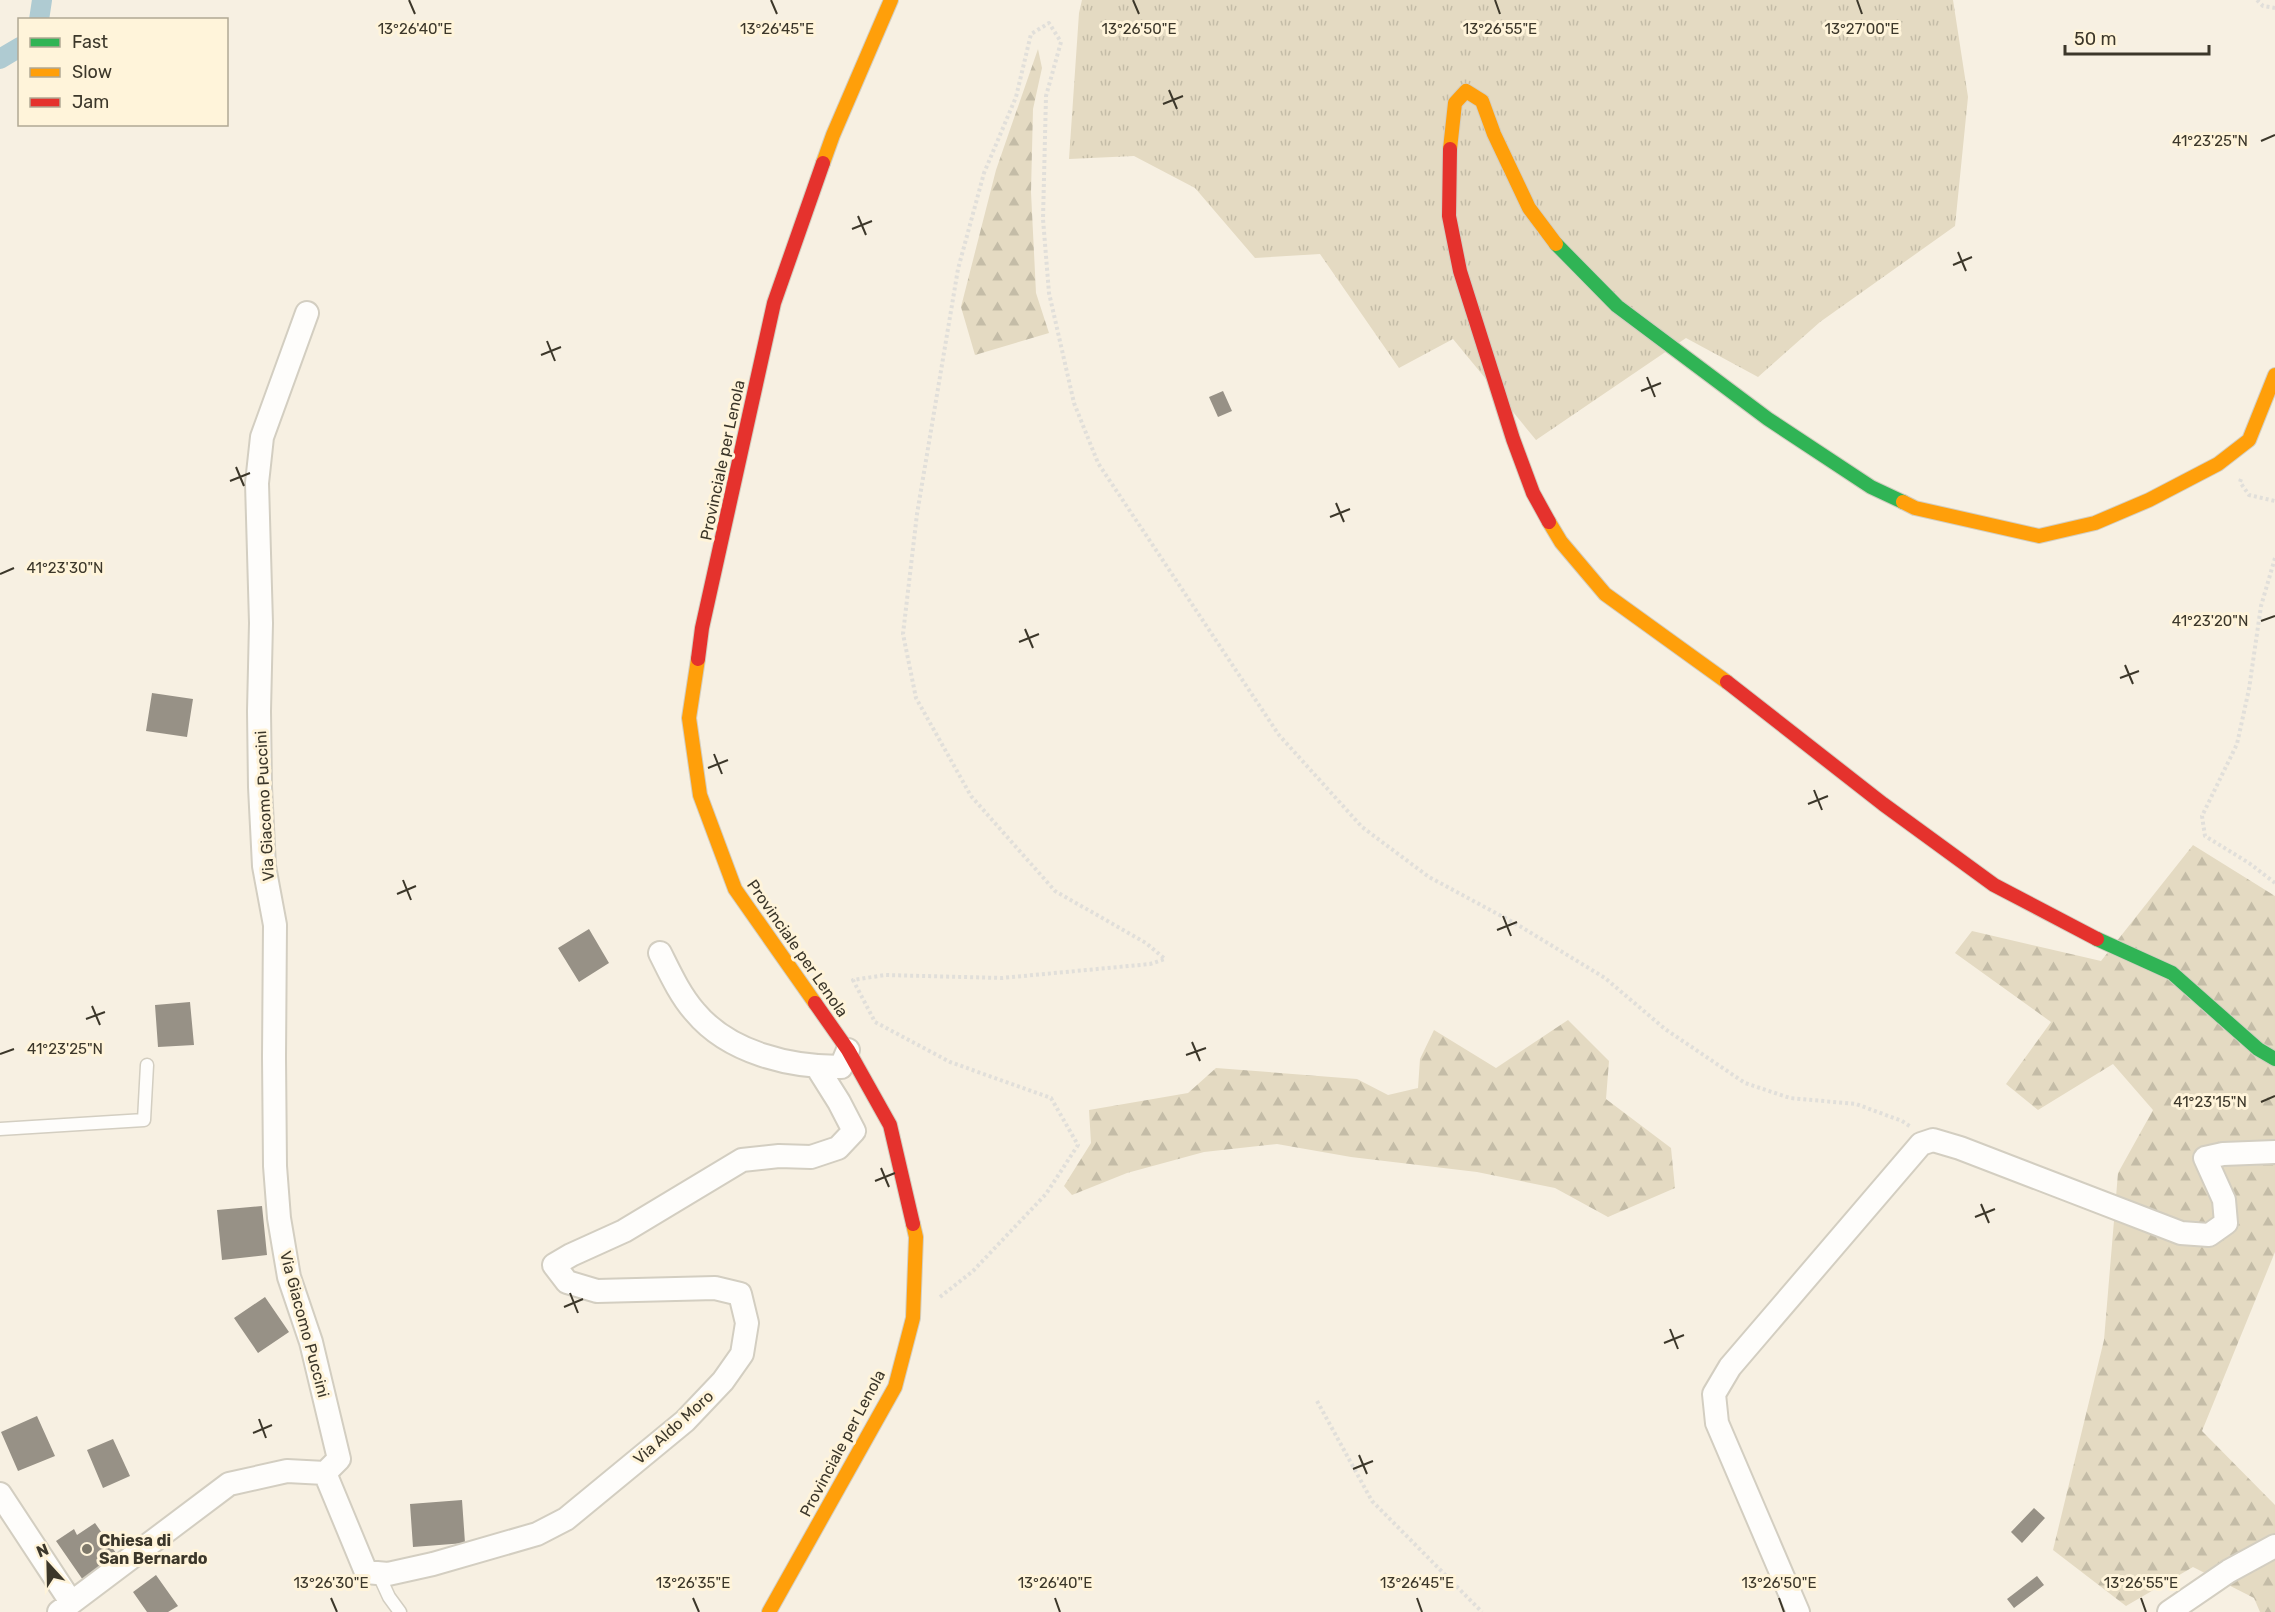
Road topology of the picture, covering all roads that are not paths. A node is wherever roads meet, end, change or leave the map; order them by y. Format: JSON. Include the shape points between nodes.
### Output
{"nodes":[{"id":1,"x":891,"y":0,"type":"edge"},
{"id":2,"x":307,"y":313,"type":"dead end"},
{"id":3,"x":2275,"y":375,"type":"edge"},
{"id":4,"x":660,"y":953,"type":"dead end"},
{"id":5,"x":848,"y":1050,"type":"junction"},
{"id":6,"x":2275,"y":1059,"type":"edge"},
{"id":7,"x":147,"y":1065,"type":"dead end"},
{"id":8,"x":817,"y":1067,"type":"junction"},
{"id":9,"x":0,"y":1129,"type":"edge"},
{"id":10,"x":2275,"y":1152,"type":"edge"},
{"id":11,"x":325,"y":1473,"type":"junction"},
{"id":12,"x":0,"y":1494,"type":"edge"},
{"id":13,"x":2275,"y":1546,"type":"edge"},
{"id":14,"x":378,"y":1573,"type":"junction"},
{"id":15,"x":65,"y":1607,"type":"edge"},
{"id":16,"x":400,"y":1612,"type":"edge"},
{"id":17,"x":769,"y":1612,"type":"edge"},
{"id":18,"x":1797,"y":1612,"type":"edge"},
{"id":19,"x":2169,"y":1612,"type":"edge"}],
"edges":[{"from":1,"to":5,"type":"street","name":"Provinciale per Lenola","via":[[833,135],[774,303],[702,628],[689,718],[700,795],[735,889]]},
{"from":2,"to":11,"type":"street","name":"Via Giacomo Puccini","via":[[262,437],[257,483],[261,623],[258,711],[264,866],[275,925],[275,1166],[279,1218],[289,1277],[311,1342],[339,1460]]},
{"from":3,"to":6,"type":"street","via":[[2249,440],[2218,464],[2095,523],[2038,536],[1915,508],[1871,487],[1768,419],[1617,306],[1562,252],[1529,208],[1482,101],[1466,91],[1455,103],[1450,140],[1449,216],[1460,271],[1484,351],[1533,493],[1561,542],[1605,594],[1699,660],[1882,804],[1994,885],[2117,950],[2172,973],[2258,1049]]},
{"from":4,"to":8,"type":"street","via":[[695,1013],[732,1044]]},
{"from":5,"to":8,"type":"street","via":[[841,1067]]},
{"from":5,"to":17,"type":"street","name":"Provinciale per Lenola","via":[[890,1125],[916,1237],[914,1317],[895,1387]]},
{"from":7,"to":9,"type":"lane","via":[[144,1120]]},
{"from":8,"to":14,"type":"street","name":"Via Aldo Moro","via":[[854,1131],[838,1148],[811,1157],[742,1160],[624,1231],[554,1265],[567,1282],[597,1291],[714,1287],[740,1294],[747,1323],[742,1354],[723,1381],[685,1421],[566,1519],[537,1534],[434,1564]]},
{"from":10,"to":18,"type":"street","via":[[2205,1158],[2224,1200],[2226,1222],[2209,1234],[2181,1233],[1960,1148],[1933,1140],[1921,1144],[1730,1367],[1714,1394],[1717,1423]]},
{"from":11,"to":14,"type":"street","via":[[366,1572]]},
{"from":11,"to":15,"type":"street","via":[[288,1471],[229,1484]]},
{"from":12,"to":15,"type":"street"},
{"from":13,"to":19,"type":"street","via":[[2229,1571]]},
{"from":14,"to":16,"type":"lane"}]}
